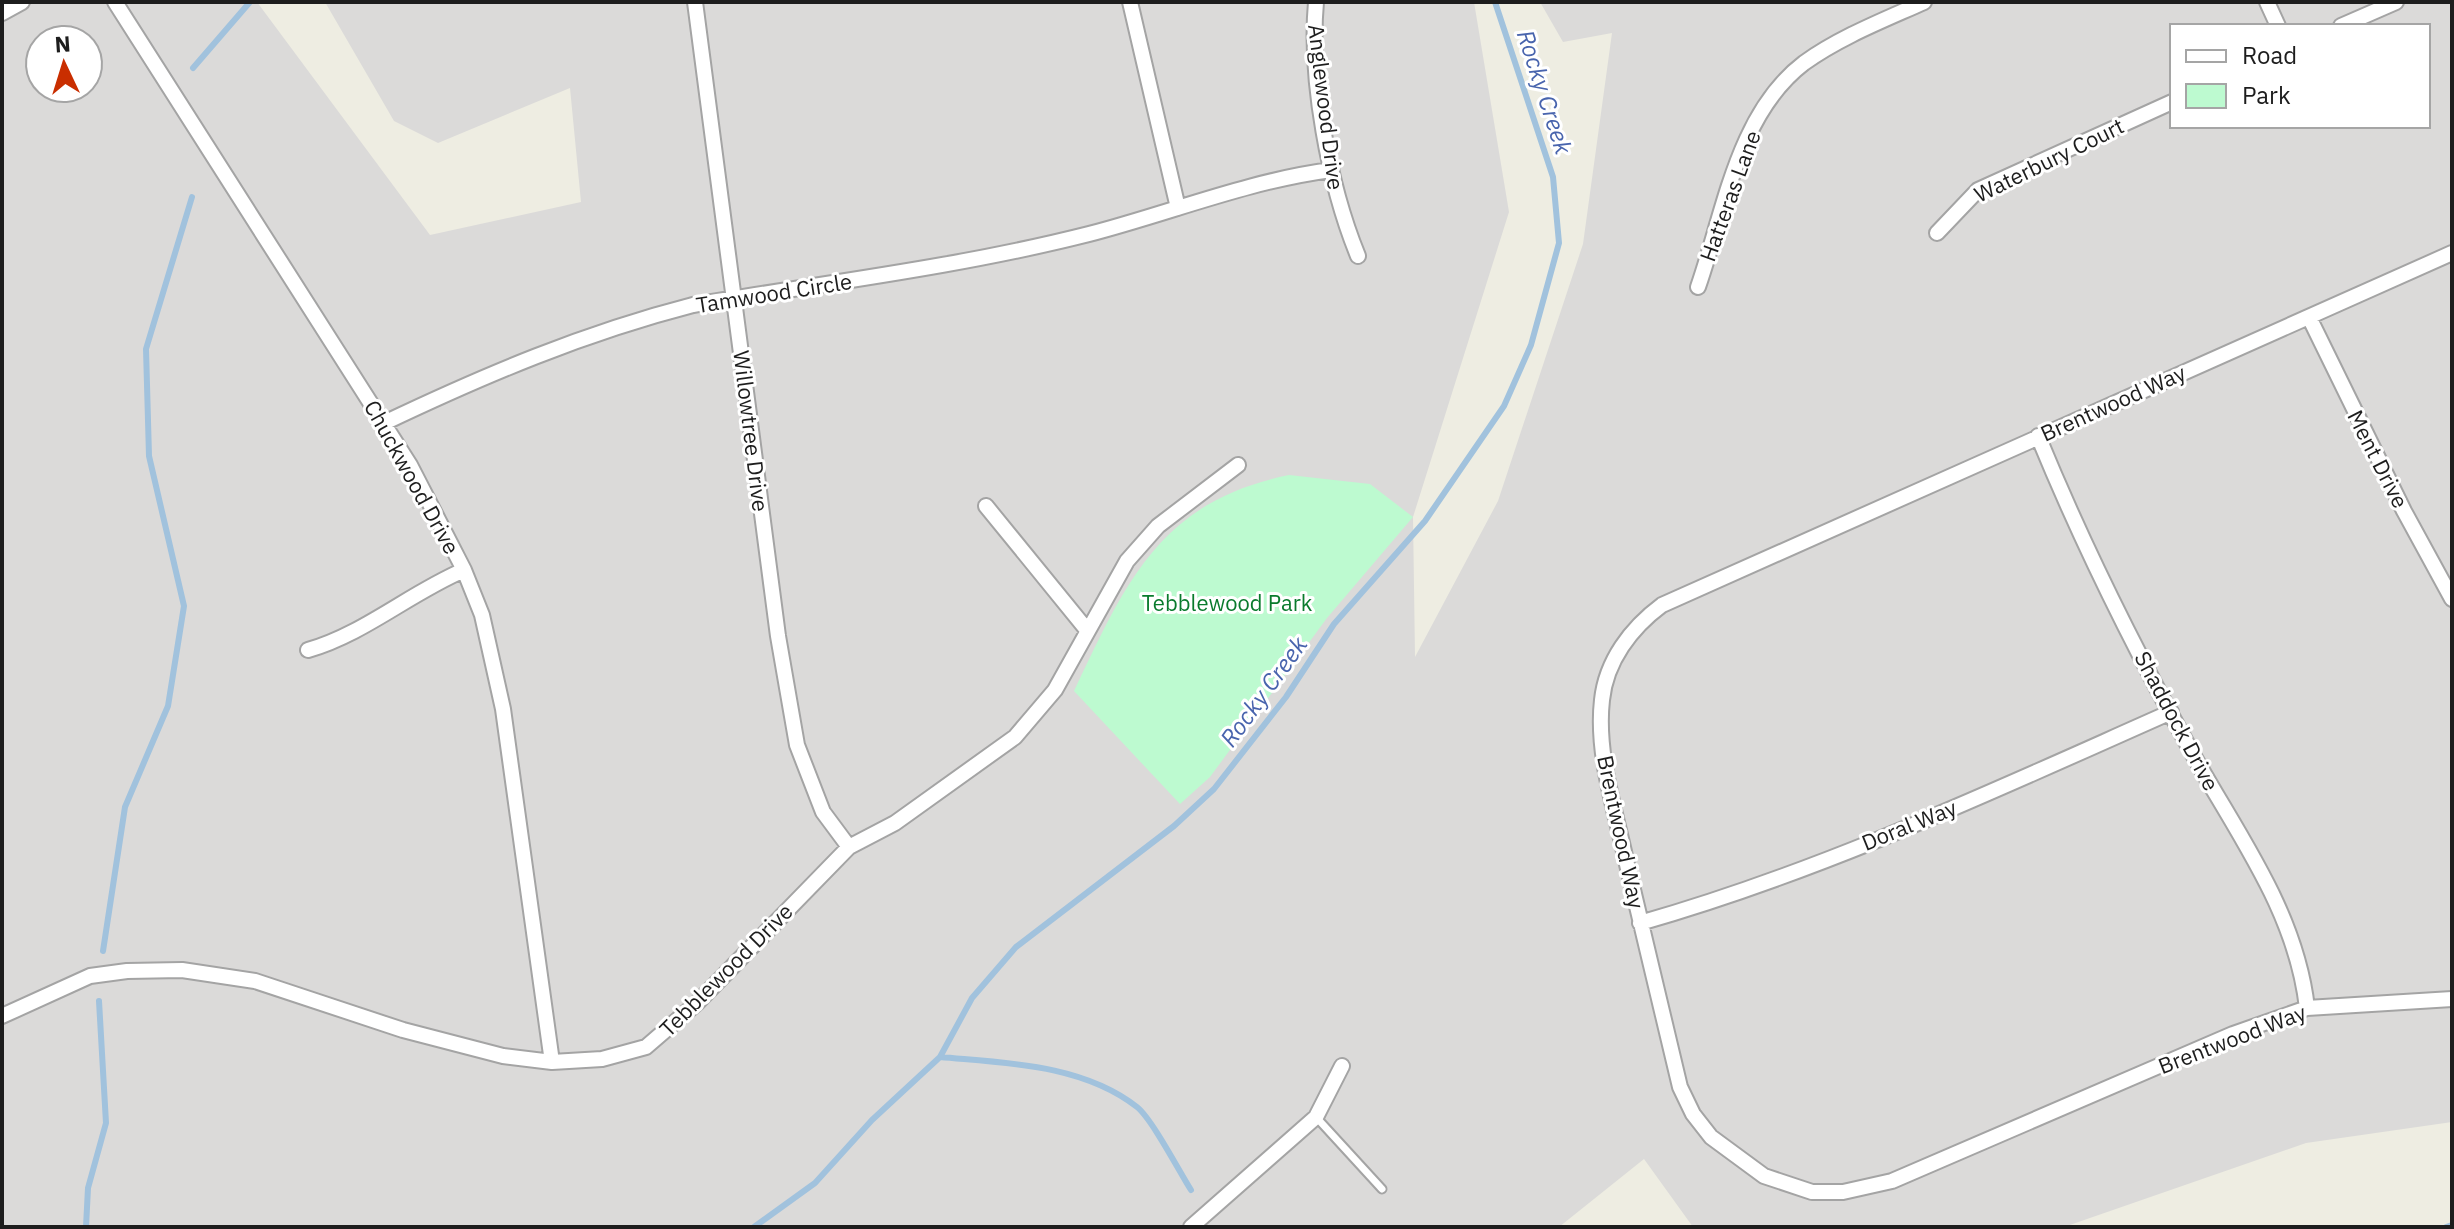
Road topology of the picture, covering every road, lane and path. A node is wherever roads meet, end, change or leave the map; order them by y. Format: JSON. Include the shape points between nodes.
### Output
{"nodes":[{"id":1,"x":22,"y":2,"type":"edge"},
{"id":2,"x":115,"y":2,"type":"edge"},
{"id":3,"x":695,"y":2,"type":"edge"},
{"id":4,"x":1130,"y":2,"type":"edge"},
{"id":5,"x":1316,"y":2,"type":"edge"},
{"id":6,"x":1924,"y":2,"type":"edge"},
{"id":7,"x":2267,"y":2,"type":"edge"},
{"id":8,"x":2396,"y":2,"type":"edge"},
{"id":9,"x":2,"y":13,"type":"edge"},
{"id":10,"x":2277,"y":24,"type":"edge"},
{"id":11,"x":2346,"y":24,"type":"edge"},
{"id":12,"x":2170,"y":103,"type":"edge"},
{"id":13,"x":1331,"y":170,"type":"junction"},
{"id":14,"x":1178,"y":208,"type":"junction"},
{"id":15,"x":1937,"y":233,"type":"dead end"},
{"id":16,"x":2452,"y":253,"type":"edge"},
{"id":17,"x":1358,"y":256,"type":"dead end"},
{"id":18,"x":1698,"y":287,"type":"dead end"},
{"id":19,"x":734,"y":298,"type":"junction"},
{"id":20,"x":2309,"y":317,"type":"junction"},
{"id":21,"x":384,"y":423,"type":"junction"},
{"id":22,"x":2038,"y":436,"type":"junction"},
{"id":23,"x":1238,"y":465,"type":"dead end"},
{"id":24,"x":986,"y":506,"type":"dead end"},
{"id":25,"x":464,"y":570,"type":"junction"},
{"id":26,"x":2452,"y":599,"type":"edge"},
{"id":27,"x":1087,"y":630,"type":"junction"},
{"id":28,"x":308,"y":650,"type":"dead end"},
{"id":29,"x":2171,"y":712,"type":"junction"},
{"id":30,"x":849,"y":847,"type":"junction"},
{"id":31,"x":1640,"y":923,"type":"junction"},
{"id":32,"x":2452,"y":999,"type":"edge"},
{"id":33,"x":2307,"y":1008,"type":"junction"},
{"id":34,"x":2,"y":1016,"type":"edge"},
{"id":35,"x":552,"y":1062,"type":"junction"},
{"id":36,"x":1342,"y":1066,"type":"dead end"},
{"id":37,"x":1316,"y":1117,"type":"junction"},
{"id":38,"x":1382,"y":1189,"type":"dead end"},
{"id":39,"x":1191,"y":1227,"type":"edge"}],
"edges":[{"from":1,"to":9,"type":"street"},
{"from":2,"to":21,"type":"street","name":"Chuckwood Drive"},
{"from":3,"to":19,"type":"street","name":"Willowtree Drive"},
{"from":4,"to":14,"type":"street"},
{"from":5,"to":13,"type":"street","name":"Anglewood Drive","via":[[1315,41]]},
{"from":6,"to":18,"type":"street","name":"Hatteras Lane","via":[[1829,47],[1802,65],[1769,102],[1744,147]]},
{"from":7,"to":10,"type":"street"},
{"from":8,"to":11,"type":"street"},
{"from":12,"to":15,"type":"street","name":"Waterbury Court","via":[[1978,190]]},
{"from":13,"to":14,"type":"street","name":"Tamwood Circle","via":[[1292,175]]},
{"from":13,"to":17,"type":"street","name":"Anglewood Drive"},
{"from":14,"to":19,"type":"street","name":"Tamwood Circle","via":[[979,259]]},
{"from":16,"to":20,"type":"street","name":"Brentwood Way"},
{"from":19,"to":21,"type":"street","name":"Tamwood Circle","via":[[659,314],[550,349]]},
{"from":19,"to":30,"type":"street","name":"Willowtree Drive","via":[[797,745],[823,812]]},
{"from":20,"to":22,"type":"street","name":"Brentwood Way"},
{"from":20,"to":26,"type":"street","name":"Ment Drive"},
{"from":21,"to":25,"type":"street","name":"Chuckwood Drive"},
{"from":22,"to":29,"type":"street","name":"Shaddock Drive"},
{"from":22,"to":31,"type":"street","name":"Brentwood Way","via":[[1705,583],[1662,605],[1626,640],[1608,673],[1600,724]]},
{"from":23,"to":27,"type":"street","name":"Tebblewood Drive","via":[[1141,543]]},
{"from":24,"to":27,"type":"street"},
{"from":25,"to":28,"type":"street","via":[[426,586],[342,640]]},
{"from":25,"to":35,"type":"street","name":"Chuckwood Drive","via":[[482,615],[503,709]]},
{"from":27,"to":30,"type":"street","name":"Tebblewood Drive","via":[[1055,690],[1015,737],[895,823]]},
{"from":29,"to":31,"type":"street","name":"Doral Way","via":[[1955,808]]},
{"from":29,"to":33,"type":"street","name":"Shaddock Drive","via":[[2283,914],[2303,971]]},
{"from":30,"to":35,"type":"street","name":"Tebblewood Drive","via":[[663,1036],[625,1055]]},
{"from":31,"to":33,"type":"street","name":"Brentwood Way","via":[[1680,1087],[1693,1114],[1711,1137],[1764,1176],[1812,1192],[1843,1192],[1892,1181],[2233,1034]]},
{"from":32,"to":33,"type":"street","name":"Brentwood Way"},
{"from":34,"to":35,"type":"street","name":"Tebblewood Drive","via":[[90,976],[182,970],[255,981],[472,1050]]},
{"from":36,"to":37,"type":"street"},
{"from":37,"to":38,"type":"lane"},
{"from":37,"to":39,"type":"street"}]}
